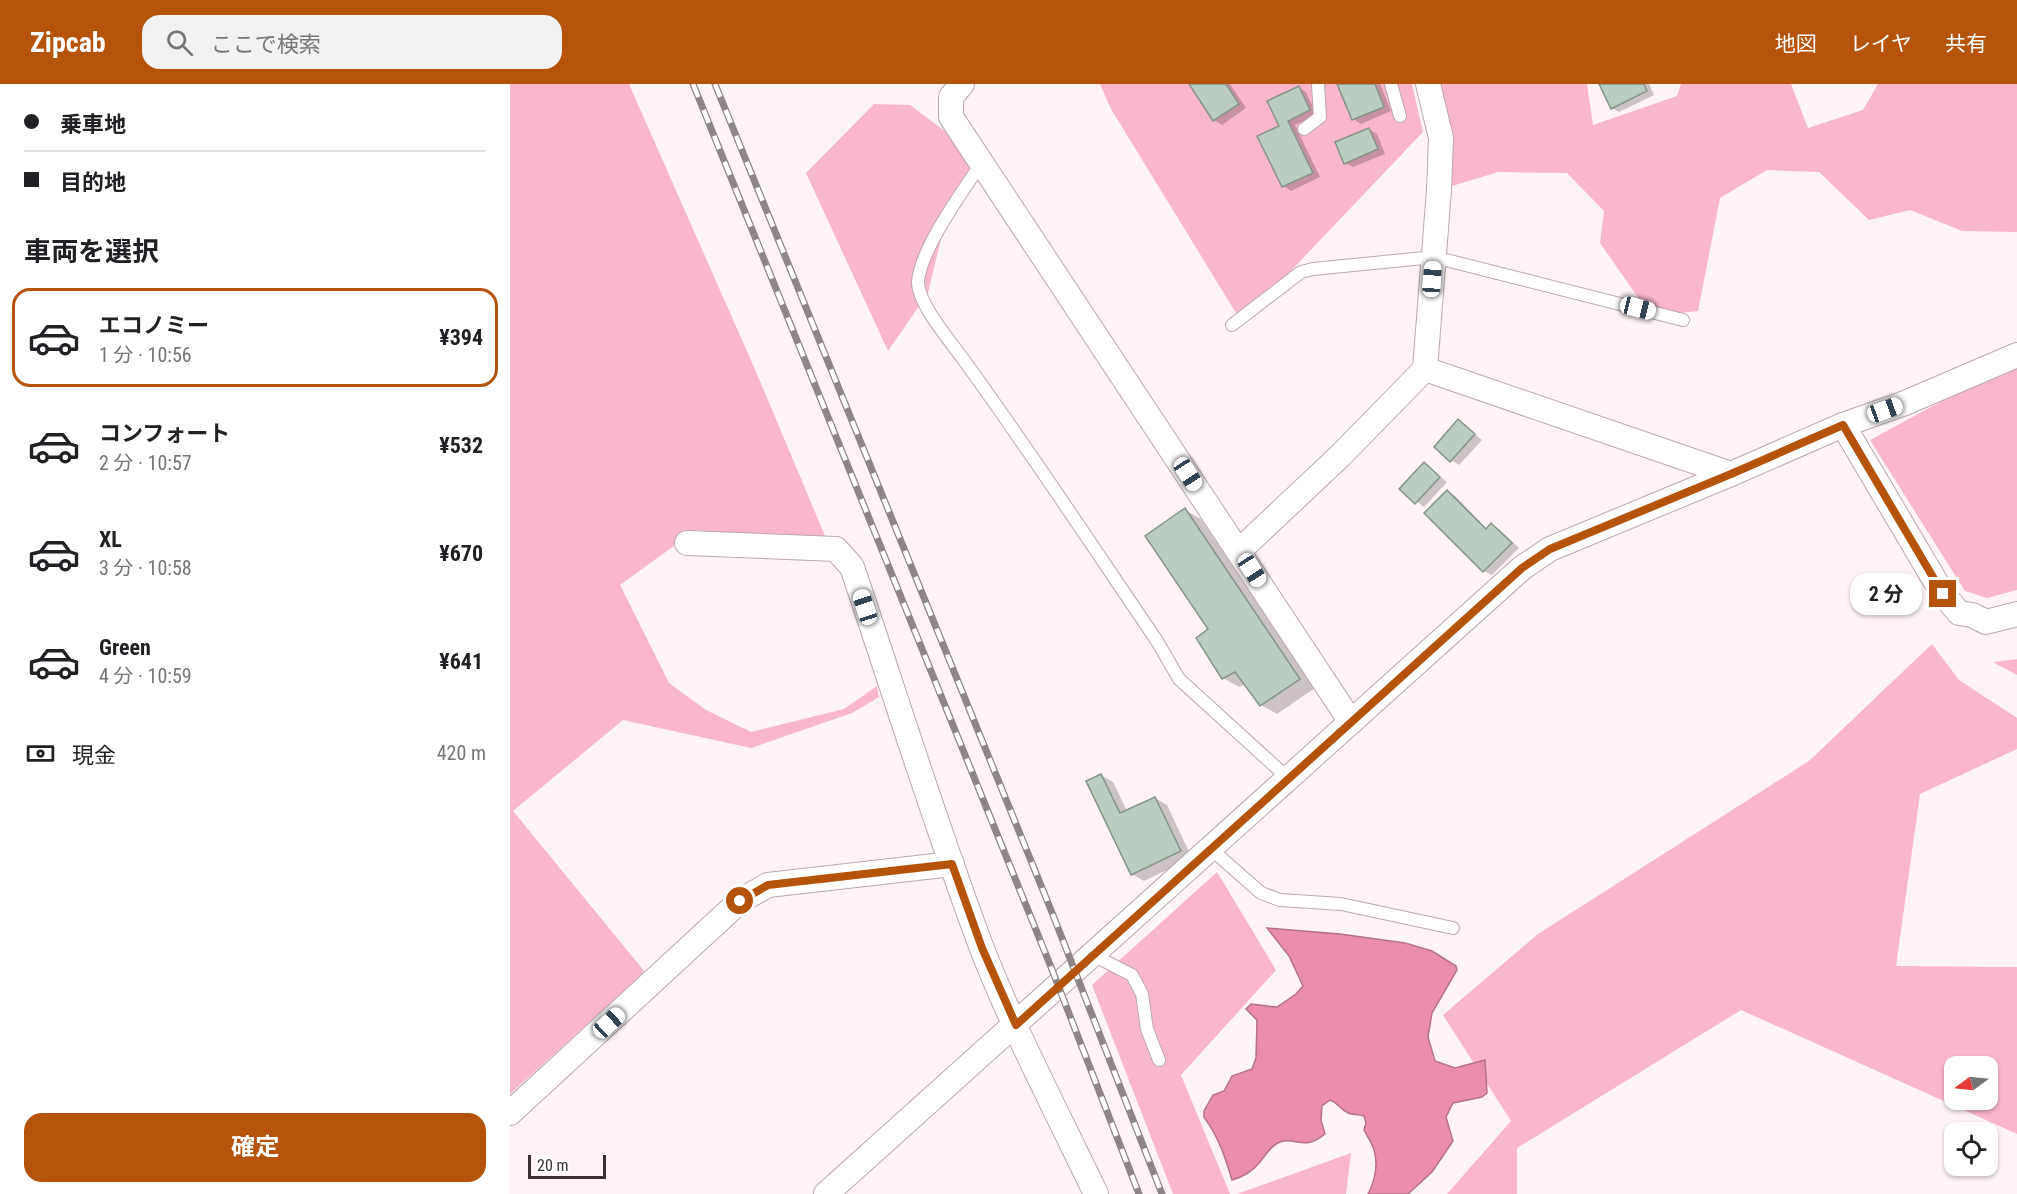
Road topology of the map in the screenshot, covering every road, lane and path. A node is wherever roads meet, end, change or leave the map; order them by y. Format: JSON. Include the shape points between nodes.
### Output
{"nodes":[{"id":1,"x":962,"y":84,"type":"edge"},
{"id":2,"x":1318,"y":84,"type":"edge"},
{"id":3,"x":1391,"y":84,"type":"edge"},
{"id":4,"x":1428,"y":84,"type":"edge"},
{"id":5,"x":1400,"y":116,"type":"dead end"},
{"id":6,"x":1304,"y":129,"type":"dead end"},
{"id":7,"x":982,"y":162,"type":"junction"},
{"id":8,"x":1434,"y":257,"type":"junction"},
{"id":9,"x":1683,"y":320,"type":"dead end"},
{"id":10,"x":1232,"y":325,"type":"dead end"},
{"id":11,"x":2017,"y":356,"type":"edge"},
{"id":12,"x":1425,"y":369,"type":"junction"},
{"id":13,"x":1843,"y":425,"type":"junction"},
{"id":14,"x":1731,"y":474,"type":"junction"},
{"id":15,"x":687,"y":543,"type":"dead end"},
{"id":16,"x":1239,"y":550,"type":"junction"},
{"id":17,"x":2017,"y":614,"type":"edge"},
{"id":18,"x":1351,"y":722,"type":"junction"},
{"id":19,"x":1289,"y":779,"type":"junction"},
{"id":20,"x":1211,"y":849,"type":"junction"},
{"id":21,"x":952,"y":864,"type":"junction"},
{"id":22,"x":1453,"y":928,"type":"dead end"},
{"id":23,"x":1093,"y":955,"type":"junction"},
{"id":24,"x":1016,"y":1025,"type":"junction"},
{"id":25,"x":1159,"y":1060,"type":"dead end"},
{"id":26,"x":510,"y":1113,"type":"edge"},
{"id":27,"x":826,"y":1194,"type":"edge"},
{"id":28,"x":1096,"y":1194,"type":"edge"}],
"edges":[{"from":1,"to":7,"type":"street","via":[[951,97],[951,117]]},
{"from":2,"to":6,"type":"lane","via":[[1320,117]]},
{"from":3,"to":5,"type":"lane"},
{"from":4,"to":8,"type":"street","via":[[1441,138]]},
{"from":7,"to":16,"type":"street"},
{"from":7,"to":19,"type":"lane","via":[[925,254],[918,284],[923,300],[1157,641],[1179,679]]},
{"from":8,"to":9,"type":"lane"},
{"from":8,"to":10,"type":"lane","via":[[1301,273]]},
{"from":8,"to":12,"type":"street"},
{"from":11,"to":13,"type":"street"},
{"from":12,"to":14,"type":"street"},
{"from":12,"to":16,"type":"street","via":[[1341,455]]},
{"from":13,"to":14,"type":"street"},
{"from":13,"to":17,"type":"street","via":[[1943,594],[1959,613],[1986,622]]},
{"from":14,"to":18,"type":"street","via":[[1550,549],[1522,568]]},
{"from":15,"to":21,"type":"street","via":[[836,549],[852,567]]},
{"from":16,"to":18,"type":"street"},
{"from":18,"to":19,"type":"street"},
{"from":19,"to":20,"type":"street"},
{"from":20,"to":22,"type":"lane","via":[[1261,893],[1280,900],[1341,904]]},
{"from":20,"to":23,"type":"street"},
{"from":21,"to":24,"type":"street","via":[[982,948]]},
{"from":21,"to":26,"type":"street","via":[[768,885],[740,901]]},
{"from":23,"to":24,"type":"street"},
{"from":23,"to":25,"type":"lane","via":[[1132,975],[1142,994],[1147,1029]]},
{"from":24,"to":27,"type":"street"},
{"from":24,"to":28,"type":"street"}]}
